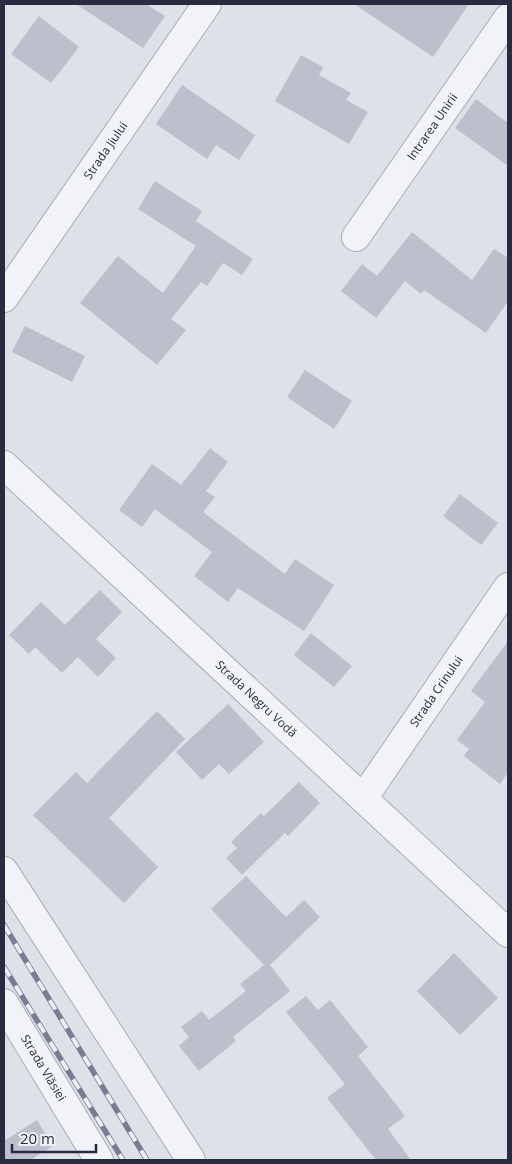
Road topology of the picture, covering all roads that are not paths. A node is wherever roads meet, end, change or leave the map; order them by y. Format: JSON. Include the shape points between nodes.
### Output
{"nodes":[{"id":1,"x":207,"y":4,"type":"edge"},
{"id":2,"x":508,"y":18,"type":"edge"},
{"id":3,"x":356,"y":237,"type":"dead end"},
{"id":4,"x":4,"y":298,"type":"edge"},
{"id":5,"x":4,"y":465,"type":"edge"},
{"id":6,"x":508,"y":587,"type":"edge"},
{"id":7,"x":364,"y":797,"type":"junction"},
{"id":8,"x":4,"y":871,"type":"edge"},
{"id":9,"x":508,"y":933,"type":"edge"},
{"id":10,"x":4,"y":1003,"type":"edge"},
{"id":11,"x":99,"y":1160,"type":"edge"},
{"id":12,"x":191,"y":1160,"type":"edge"}],
"edges":[{"from":1,"to":4,"type":"street","name":"Strada Jiului"},
{"from":2,"to":3,"type":"street","name":"Intrarea Unirii"},
{"from":5,"to":7,"type":"street","name":"Strada Negru Vodă"},
{"from":6,"to":7,"type":"street","name":"Strada Crinului"},
{"from":7,"to":9,"type":"street","name":"Strada Negru Vodă"},
{"from":8,"to":12,"type":"street"},
{"from":10,"to":11,"type":"street","name":"Strada Vlăsiei"}]}
